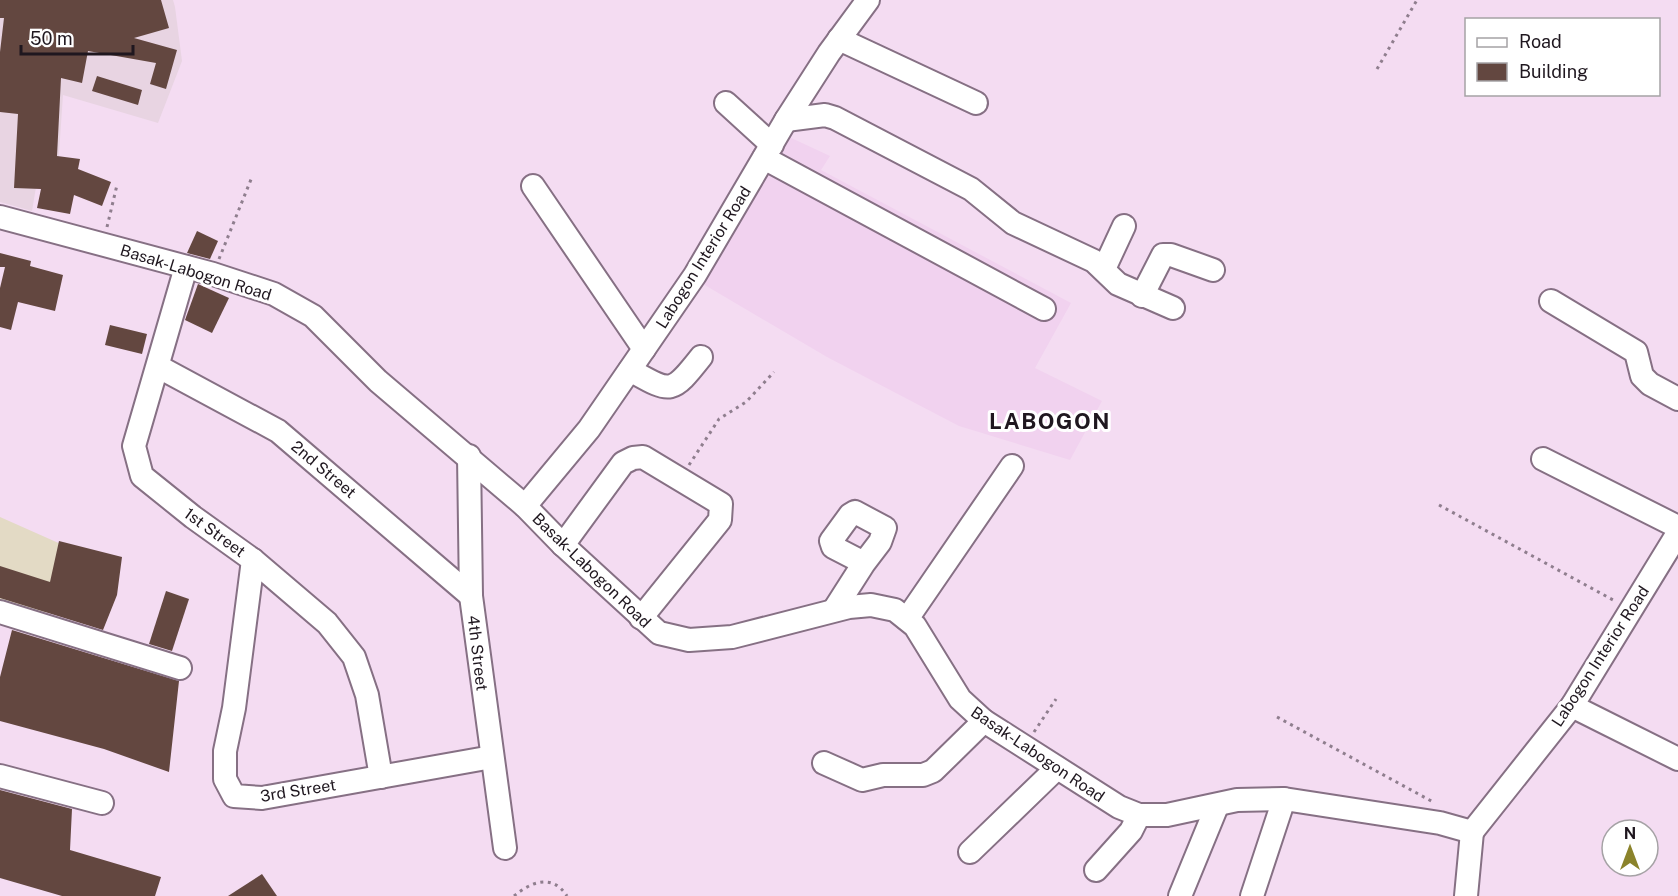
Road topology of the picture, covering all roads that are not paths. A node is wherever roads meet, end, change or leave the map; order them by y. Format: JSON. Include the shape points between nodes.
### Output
{"nodes":[{"id":1,"x":868,"y":0,"type":"edge"},
{"id":2,"x":839,"y":39,"type":"junction"},
{"id":3,"x":726,"y":103,"type":"dead end"},
{"id":4,"x":976,"y":103,"type":"dead end"},
{"id":5,"x":786,"y":120,"type":"junction"},
{"id":6,"x":768,"y":152,"type":"junction"},
{"id":7,"x":533,"y":186,"type":"dead end"},
{"id":8,"x":0,"y":217,"type":"edge"},
{"id":9,"x":1124,"y":226,"type":"dead end"},
{"id":10,"x":186,"y":267,"type":"junction"},
{"id":11,"x":1104,"y":269,"type":"junction"},
{"id":12,"x":1213,"y":270,"type":"dead end"},
{"id":13,"x":1142,"y":296,"type":"junction"},
{"id":14,"x":1551,"y":301,"type":"dead end"},
{"id":15,"x":1173,"y":308,"type":"dead end"},
{"id":16,"x":1044,"y":309,"type":"dead end"},
{"id":17,"x":644,"y":349,"type":"junction"},
{"id":18,"x":701,"y":357,"type":"dead end"},
{"id":19,"x":159,"y":367,"type":"junction"},
{"id":20,"x":630,"y":370,"type":"junction"},
{"id":21,"x":1678,"y":399,"type":"edge"},
{"id":22,"x":469,"y":456,"type":"junction"},
{"id":23,"x":1543,"y":459,"type":"dead end"},
{"id":24,"x":1012,"y":466,"type":"dead end"},
{"id":25,"x":525,"y":506,"type":"junction"},
{"id":26,"x":1678,"y":527,"type":"edge"},
{"id":27,"x":1678,"y":533,"type":"edge"},
{"id":28,"x":563,"y":545,"type":"junction"},
{"id":29,"x":253,"y":560,"type":"junction"},
{"id":30,"x":864,"y":563,"type":"dead end"},
{"id":31,"x":471,"y":596,"type":"junction"},
{"id":32,"x":834,"y":610,"type":"junction"},
{"id":33,"x":0,"y":612,"type":"edge"},
{"id":34,"x":641,"y":618,"type":"junction"},
{"id":35,"x":907,"y":619,"type":"junction"},
{"id":36,"x":180,"y":668,"type":"dead end"},
{"id":37,"x":1572,"y":706,"type":"junction"},
{"id":38,"x":984,"y":721,"type":"junction"},
{"id":39,"x":492,"y":757,"type":"junction"},
{"id":40,"x":1678,"y":759,"type":"edge"},
{"id":41,"x":824,"y":763,"type":"dead end"},
{"id":42,"x":1057,"y":768,"type":"junction"},
{"id":43,"x":0,"y":776,"type":"edge"},
{"id":44,"x":381,"y":777,"type":"junction"},
{"id":45,"x":1284,"y":799,"type":"junction"},
{"id":46,"x":102,"y":803,"type":"dead end"},
{"id":47,"x":1217,"y":806,"type":"junction"},
{"id":48,"x":1139,"y":815,"type":"junction"},
{"id":49,"x":1472,"y":832,"type":"junction"},
{"id":50,"x":505,"y":848,"type":"dead end"},
{"id":51,"x":970,"y":852,"type":"dead end"},
{"id":52,"x":1096,"y":870,"type":"dead end"},
{"id":53,"x":1180,"y":896,"type":"edge"},
{"id":54,"x":1252,"y":896,"type":"edge"},
{"id":55,"x":1466,"y":896,"type":"edge"}],
"edges":[{"from":1,"to":2,"type":"street","name":"Labogon Interior Road"},
{"from":2,"to":4,"type":"street"},
{"from":2,"to":5,"type":"street","name":"Labogon Interior Road"},
{"from":3,"to":6,"type":"street"},
{"from":5,"to":6,"type":"street","name":"Labogon Interior Road"},
{"from":5,"to":11,"type":"street","via":[[825,115],[835,118],[971,189],[1012,224]]},
{"from":6,"to":16,"type":"street"},
{"from":6,"to":17,"type":"street","name":"Labogon Interior Road"},
{"from":7,"to":17,"type":"street"},
{"from":8,"to":10,"type":"street","name":"Basak-Labogon Road"},
{"from":9,"to":11,"type":"street"},
{"from":10,"to":19,"type":"street","name":"1st Street"},
{"from":10,"to":22,"type":"street","name":"Basak-Labogon Road","via":[[274,294],[313,316],[378,381]]},
{"from":11,"to":13,"type":"street","via":[[1118,284]]},
{"from":12,"to":13,"type":"street","via":[[1163,255]]},
{"from":13,"to":15,"type":"street"},
{"from":14,"to":21,"type":"street","via":[[1636,352],[1642,376]]},
{"from":17,"to":20,"type":"street","name":"Labogon Interior Road"},
{"from":18,"to":20,"type":"street","via":[[681,383],[669,387],[658,387]]},
{"from":19,"to":29,"type":"street","name":"1st Street","via":[[135,446],[142,476]]},
{"from":19,"to":31,"type":"street","name":"2nd Street","via":[[278,431]]},
{"from":20,"to":25,"type":"street","name":"Labogon Interior Road","via":[[589,429]]},
{"from":22,"to":25,"type":"street","name":"Basak-Labogon Road"},
{"from":22,"to":31,"type":"street","name":"4th Street"},
{"from":23,"to":26,"type":"street"},
{"from":24,"to":35,"type":"street"},
{"from":25,"to":28,"type":"street","name":"Basak-Labogon Road"},
{"from":27,"to":37,"type":"street","name":"Labogon Interior Road"},
{"from":28,"to":34,"type":"street","name":"Basak-Labogon Road"},
{"from":28,"to":34,"type":"street","via":[[623,463],[633,458],[643,457],[721,504],[720,520]]},
{"from":29,"to":44,"type":"street","name":"1st Street","via":[[327,623],[354,657],[367,695]]},
{"from":29,"to":44,"type":"street","name":"3rd Street","via":[[225,751],[225,779],[234,796],[262,798]]},
{"from":30,"to":32,"type":"street"},
{"from":31,"to":39,"type":"street","name":"4th Street"},
{"from":32,"to":34,"type":"street","name":"Basak-Labogon Road","via":[[732,637],[689,640],[659,633]]},
{"from":32,"to":35,"type":"street","name":"Basak-Labogon Road","via":[[871,605],[895,610]]},
{"from":33,"to":36,"type":"street"},
{"from":35,"to":38,"type":"street","name":"Basak-Labogon Road","via":[[960,699]]},
{"from":37,"to":40,"type":"street"},
{"from":37,"to":49,"type":"street","name":"Labogon Interior Road"},
{"from":38,"to":41,"type":"street","via":[[928,773],[862,780]]},
{"from":38,"to":42,"type":"street","name":"Basak-Labogon Road"},
{"from":39,"to":44,"type":"street","name":"3rd Street"},
{"from":39,"to":50,"type":"street","name":"4th Street"},
{"from":42,"to":48,"type":"street","name":"Basak-Labogon Road","via":[[1119,807]]},
{"from":42,"to":51,"type":"street"},
{"from":43,"to":46,"type":"street"},
{"from":45,"to":47,"type":"street","name":"Basak-Labogon Road","via":[[1237,800]]},
{"from":45,"to":49,"type":"street","name":"Basak-Labogon Road","via":[[1440,823]]},
{"from":45,"to":54,"type":"street"},
{"from":47,"to":48,"type":"street","name":"Basak-Labogon Road","via":[[1167,815]]},
{"from":47,"to":53,"type":"street"},
{"from":48,"to":52,"type":"street","via":[[1131,831]]},
{"from":49,"to":55,"type":"street"}]}
